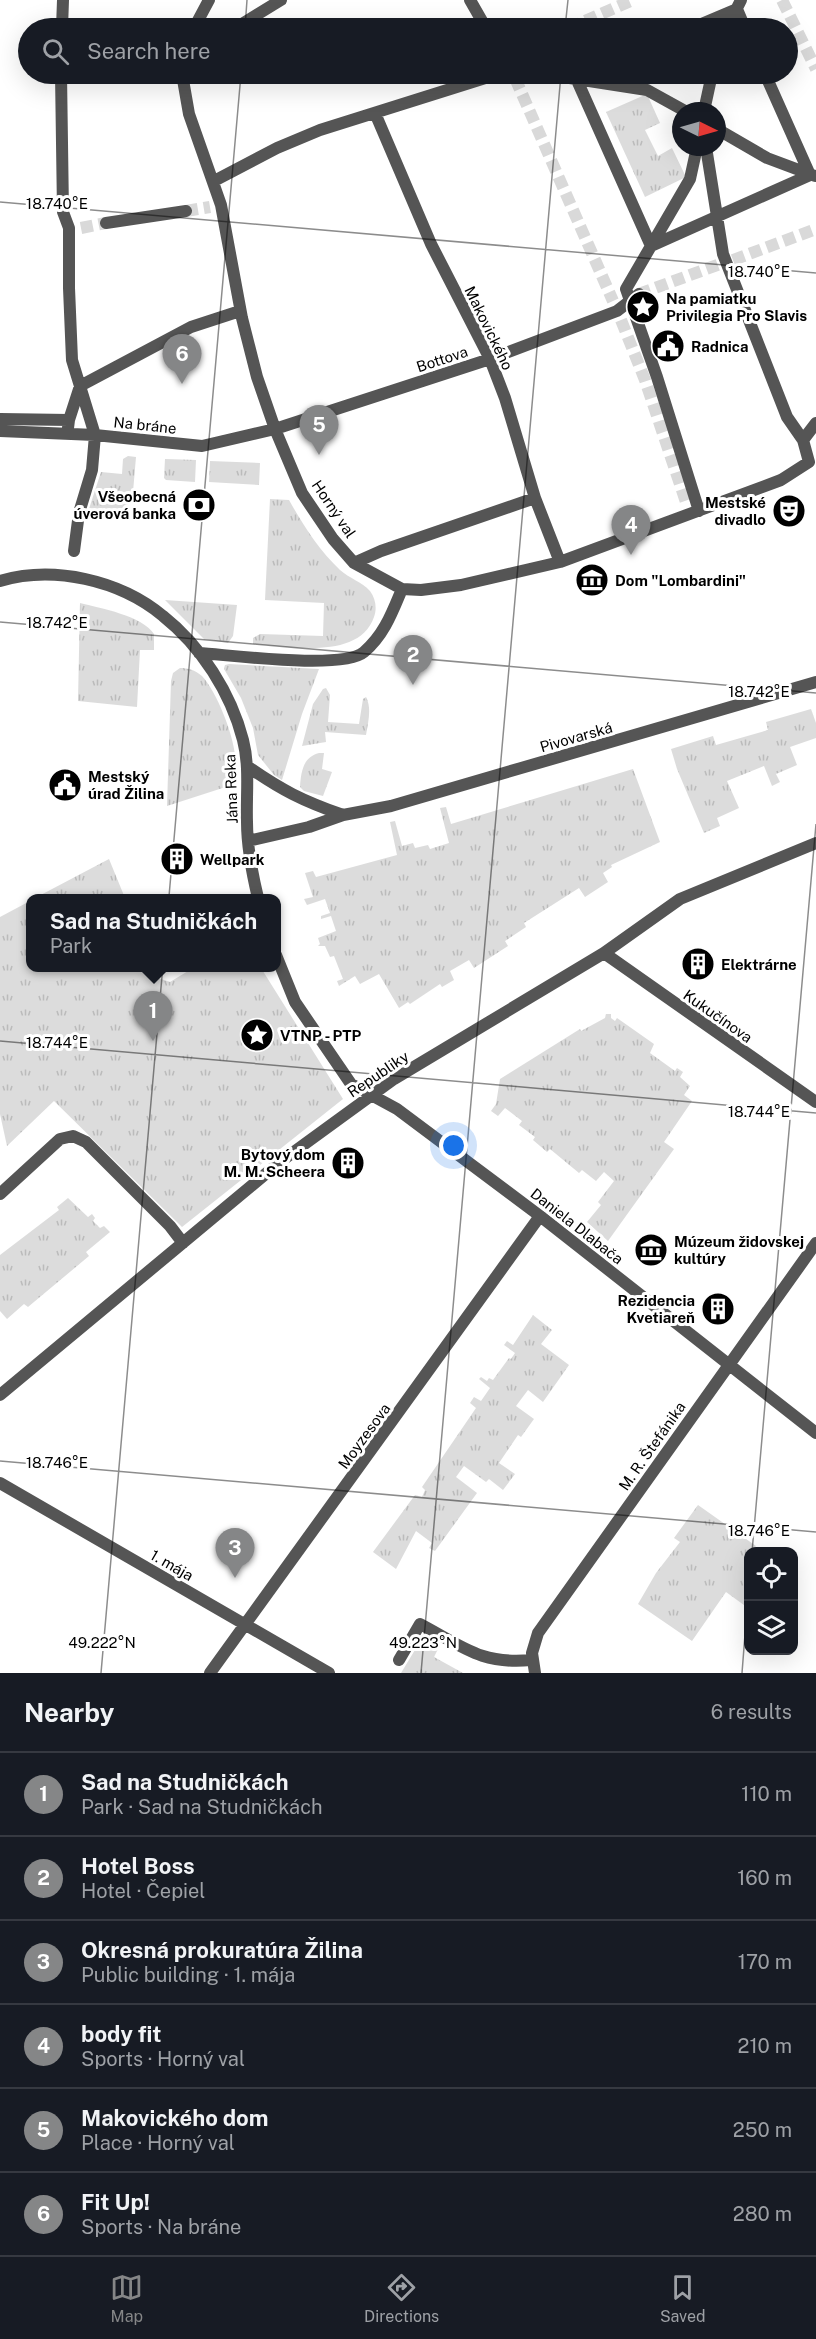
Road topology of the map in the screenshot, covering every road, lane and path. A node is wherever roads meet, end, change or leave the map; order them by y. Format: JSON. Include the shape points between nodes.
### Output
{"nodes":[{"id":1,"x":63,"y":0,"type":"edge"},
{"id":2,"x":209,"y":0,"type":"edge"},
{"id":3,"x":281,"y":0,"type":"edge"},
{"id":4,"x":470,"y":0,"type":"edge"},
{"id":5,"x":739,"y":5,"type":"edge"},
{"id":6,"x":62,"y":18,"type":"edge"},
{"id":7,"x":199,"y":18,"type":"edge"},
{"id":8,"x":252,"y":18,"type":"edge"},
{"id":9,"x":480,"y":18,"type":"edge"},
{"id":10,"x":712,"y":18,"type":"edge"},
{"id":11,"x":62,"y":84,"type":"edge"},
{"id":12,"x":184,"y":84,"type":"edge"},
{"id":13,"x":466,"y":84,"type":"edge"},
{"id":14,"x":584,"y":84,"type":"edge"},
{"id":15,"x":619,"y":84,"type":"edge"},
{"id":16,"x":710,"y":84,"type":"edge"},
{"id":17,"x":770,"y":84,"type":"edge"},
{"id":18,"x":706,"y":102,"type":"edge"},
{"id":19,"x":672,"y":104,"type":"edge"},
{"id":20,"x":375,"y":113,"type":"junction"},
{"id":21,"x":726,"y":134,"type":"edge"},
{"id":22,"x":695,"y":156,"type":"edge"},
{"id":23,"x":707,"y":156,"type":"edge"},
{"id":24,"x":813,"y":176,"type":"edge"},
{"id":25,"x":214,"y":182,"type":"junction"},
{"id":26,"x":186,"y":211,"type":"tunnel mouth"},
{"id":27,"x":717,"y":216,"type":"junction"},
{"id":28,"x":106,"y":223,"type":"tunnel mouth"},
{"id":29,"x":651,"y":246,"type":"junction"},
{"id":30,"x":632,"y":295,"type":"junction"},
{"id":31,"x":240,"y":311,"type":"junction"},
{"id":32,"x":489,"y":359,"type":"junction"},
{"id":33,"x":80,"y":386,"type":"junction"},
{"id":34,"x":0,"y":419,"type":"edge"},
{"id":35,"x":816,"y":423,"type":"edge"},
{"id":36,"x":68,"y":426,"type":"junction"},
{"id":37,"x":274,"y":429,"type":"junction"},
{"id":38,"x":0,"y":430,"type":"edge"},
{"id":39,"x":95,"y":435,"type":"junction"},
{"id":40,"x":803,"y":440,"type":"junction"},
{"id":41,"x":813,"y":462,"type":"edge"},
{"id":42,"x":535,"y":498,"type":"junction"},
{"id":43,"x":692,"y":510,"type":"junction"},
{"id":44,"x":74,"y":552,"type":"dead end"},
{"id":45,"x":560,"y":562,"type":"junction"},
{"id":46,"x":354,"y":563,"type":"junction"},
{"id":47,"x":0,"y":581,"type":"edge"},
{"id":48,"x":402,"y":589,"type":"junction"},
{"id":49,"x":199,"y":653,"type":"junction"},
{"id":50,"x":816,"y":682,"type":"edge"},
{"id":51,"x":247,"y":766,"type":"junction"},
{"id":52,"x":343,"y":815,"type":"junction"},
{"id":53,"x":248,"y":841,"type":"junction"},
{"id":54,"x":816,"y":843,"type":"edge"},
{"id":55,"x":257,"y":894,"type":"edge"},
{"id":56,"x":603,"y":953,"type":"junction"},
{"id":57,"x":281,"y":968,"type":"edge"},
{"id":58,"x":370,"y":1096,"type":"junction"},
{"id":59,"x":816,"y":1102,"type":"edge"},
{"id":60,"x":0,"y":1194,"type":"edge"},
{"id":61,"x":540,"y":1216,"type":"junction"},
{"id":62,"x":183,"y":1243,"type":"junction"},
{"id":63,"x":816,"y":1243,"type":"edge"},
{"id":64,"x":728,"y":1364,"type":"junction"},
{"id":65,"x":0,"y":1395,"type":"edge"},
{"id":66,"x":816,"y":1433,"type":"edge"},
{"id":67,"x":0,"y":1483,"type":"edge"},
{"id":68,"x":245,"y":1625,"type":"junction"},
{"id":69,"x":399,"y":1660,"type":"dead end"},
{"id":70,"x":531,"y":1660,"type":"junction"},
{"id":71,"x":210,"y":1673,"type":"edge"},
{"id":72,"x":328,"y":1673,"type":"edge"},
{"id":73,"x":535,"y":1673,"type":"edge"}],
"edges":[{"from":1,"to":6,"type":"street"},
{"from":2,"to":7,"type":"street"},
{"from":3,"to":8,"type":"street"},
{"from":4,"to":9,"type":"street"},
{"from":5,"to":10,"type":"street"},
{"from":11,"to":33,"type":"street","name":"Na bráne","via":[[63,212],[75,228],[69,288],[72,360]]},
{"from":12,"to":25,"type":"street","name":"Horný val","via":[[189,114]]},
{"from":13,"to":20,"type":"street"},
{"from":14,"to":29,"type":"street"},
{"from":15,"to":19,"type":"street","via":[[647,90]]},
{"from":16,"to":18,"type":"street"},
{"from":17,"to":24,"type":"street"},
{"from":20,"to":25,"type":"street","via":[[277,148]]},
{"from":20,"to":32,"type":"street","name":"Makovického","via":[[431,244]]},
{"from":21,"to":24,"type":"street","via":[[767,158]]},
{"from":22,"to":29,"type":"street","via":[[690,179]]},
{"from":23,"to":27,"type":"street"},
{"from":24,"to":27,"type":"street"},
{"from":25,"to":31,"type":"street","name":"Horný val"},
{"from":26,"to":28,"type":"street"},
{"from":27,"to":29,"type":"street"},
{"from":27,"to":40,"type":"street","via":[[726,260],[787,417]]},
{"from":29,"to":30,"type":"street"},
{"from":30,"to":32,"type":"street","name":"Bottova","via":[[617,311]]},
{"from":30,"to":43,"type":"street"},
{"from":31,"to":33,"type":"street","via":[[190,327]]},
{"from":31,"to":37,"type":"street","name":"Horný val"},
{"from":32,"to":37,"type":"street","name":"Bottova"},
{"from":32,"to":42,"type":"street","name":"Makovického"},
{"from":33,"to":36,"type":"street"},
{"from":33,"to":39,"type":"street","name":"Na bráne"},
{"from":34,"to":36,"type":"street"},
{"from":35,"to":40,"type":"street"},
{"from":36,"to":38,"type":"street"},
{"from":36,"to":39,"type":"street"},
{"from":37,"to":39,"type":"street","name":"Na bráne","via":[[202,446]]},
{"from":37,"to":46,"type":"street","name":"Horný val","via":[[302,493]]},
{"from":39,"to":44,"type":"street","via":[[93,470]]},
{"from":40,"to":41,"type":"street"},
{"from":41,"to":43,"type":"street","name":"Horný val","via":[[781,480]]},
{"from":42,"to":45,"type":"street","name":"Makovického"},
{"from":42,"to":46,"type":"street"},
{"from":43,"to":45,"type":"street","name":"Horný val"},
{"from":45,"to":48,"type":"street","name":"Horný val","via":[[461,585],[421,591]]},
{"from":46,"to":48,"type":"street","name":"Horný val"},
{"from":47,"to":49,"type":"street","name":"Jána Reka","via":[[39,573],[72,577],[118,590],[163,615]]},
{"from":48,"to":49,"type":"street","via":[[383,632],[363,653],[347,660]]},
{"from":49,"to":51,"type":"street","name":"Jána Reka","via":[[217,678],[237,719]]},
{"from":50,"to":52,"type":"street","name":"Pivovarská","via":[[403,803]]},
{"from":51,"to":52,"type":"street","via":[[285,792]]},
{"from":51,"to":53,"type":"street","name":"Jána Reka"},
{"from":52,"to":53,"type":"street","name":"Pivovarská"},
{"from":53,"to":55,"type":"street","name":"Jána Reka"},
{"from":54,"to":56,"type":"street","name":"Republiky","via":[[680,899]]},
{"from":56,"to":58,"type":"street","name":"Republiky"},
{"from":56,"to":59,"type":"street","name":"Kukučínova"},
{"from":57,"to":58,"type":"street","via":[[295,1002],[351,1084]]},
{"from":58,"to":61,"type":"street","name":"Daniela Dlabača","via":[[397,1109]]},
{"from":58,"to":62,"type":"street","name":"Republiky","via":[[280,1162]]},
{"from":60,"to":62,"type":"street","via":[[60,1139],[73,1137],[86,1142]]},
{"from":61,"to":64,"type":"street","name":"Daniela Dlabača"},
{"from":61,"to":68,"type":"street","name":"Moyzesova"},
{"from":62,"to":65,"type":"street","name":"Republiky"},
{"from":63,"to":64,"type":"street","name":"M. R. Štefánika"},
{"from":64,"to":66,"type":"street","name":"Daniela Dlabača"},
{"from":64,"to":70,"type":"street","name":"M. R. Štefánika","via":[[538,1633]]},
{"from":67,"to":68,"type":"street","name":"1. mája"},
{"from":68,"to":71,"type":"street","name":"Moyzesova"},
{"from":68,"to":72,"type":"street","name":"1. mája"},
{"from":69,"to":70,"type":"street","via":[[420,1624],[482,1657]]},
{"from":70,"to":73,"type":"street"}]}
